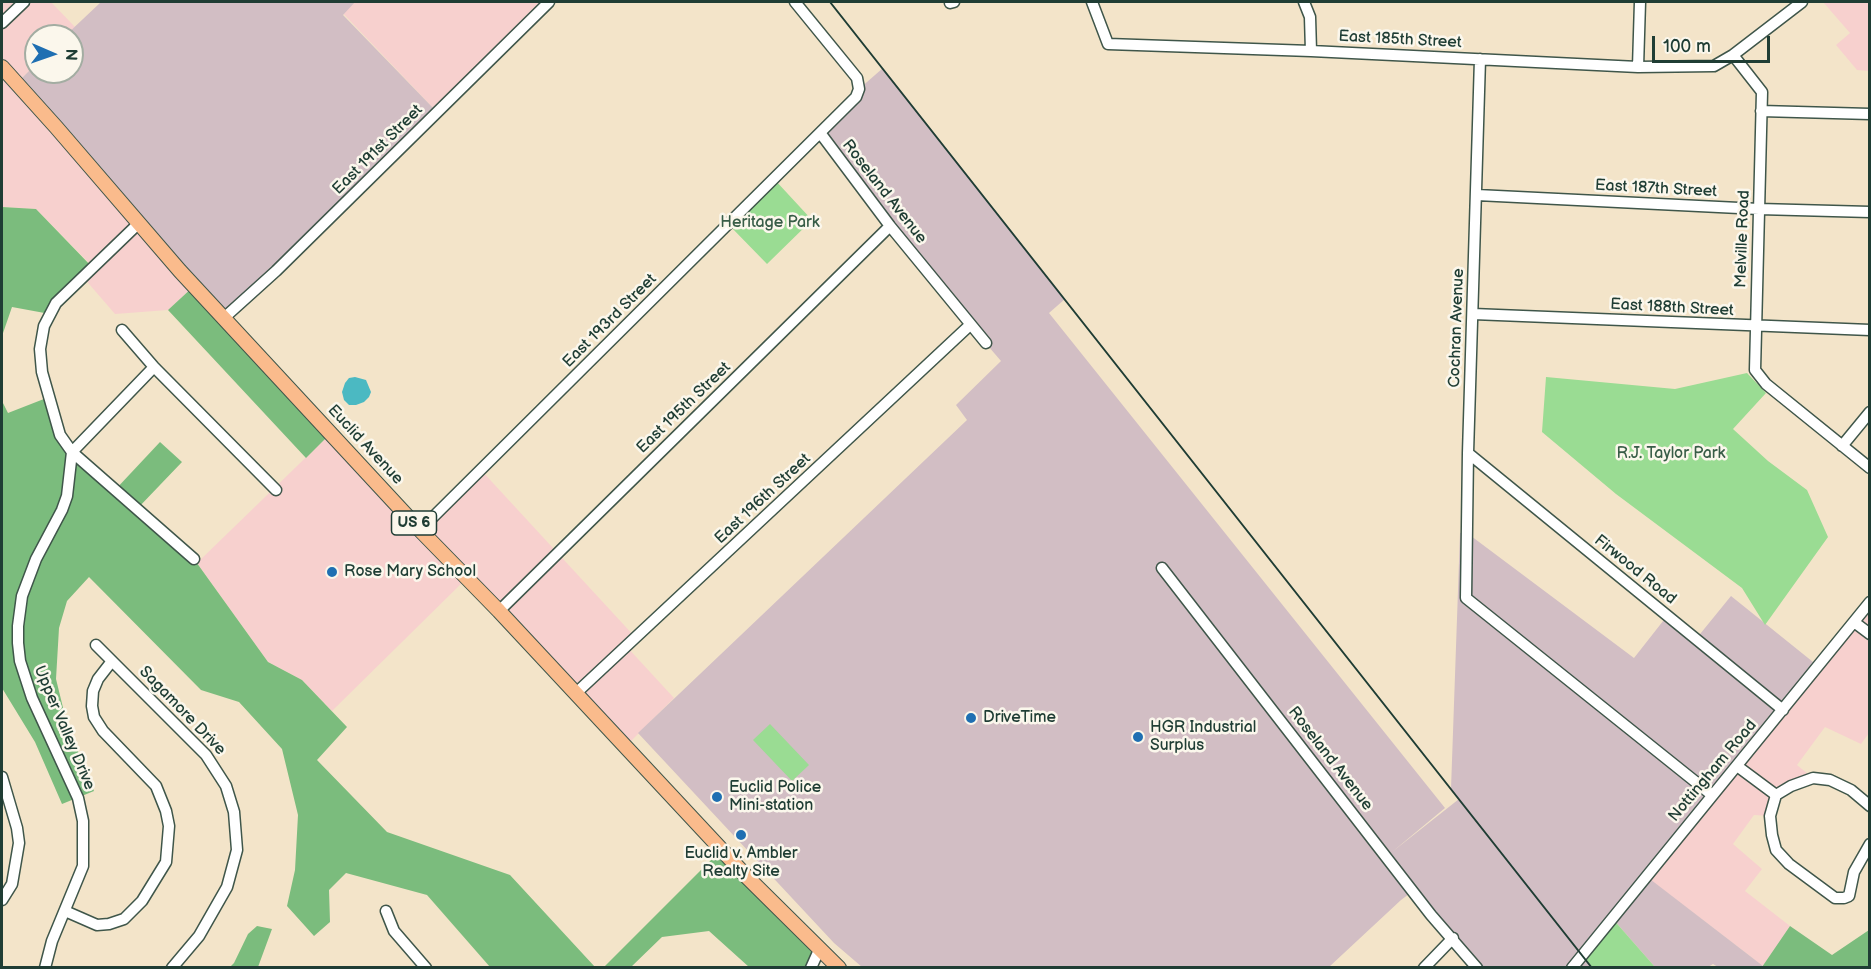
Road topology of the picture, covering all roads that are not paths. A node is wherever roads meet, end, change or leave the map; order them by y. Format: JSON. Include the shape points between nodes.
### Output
{"nodes":[{"id":1,"x":24,"y":2,"type":"edge"},
{"id":2,"x":549,"y":2,"type":"edge"},
{"id":3,"x":795,"y":2,"type":"edge"},
{"id":4,"x":1092,"y":2,"type":"edge"},
{"id":5,"x":1304,"y":2,"type":"edge"},
{"id":6,"x":1640,"y":2,"type":"edge"},
{"id":7,"x":1802,"y":2,"type":"edge"},
{"id":8,"x":2,"y":23,"type":"edge"},
{"id":9,"x":1311,"y":51,"type":"junction"},
{"id":10,"x":1733,"y":55,"type":"junction"},
{"id":11,"x":1480,"y":59,"type":"junction"},
{"id":12,"x":2,"y":67,"type":"edge"},
{"id":13,"x":1638,"y":67,"type":"junction"},
{"id":14,"x":1761,"y":111,"type":"junction"},
{"id":15,"x":1869,"y":114,"type":"edge"},
{"id":16,"x":821,"y":134,"type":"junction"},
{"id":17,"x":1477,"y":195,"type":"junction"},
{"id":18,"x":1760,"y":209,"type":"junction"},
{"id":19,"x":1869,"y":212,"type":"edge"},
{"id":20,"x":138,"y":224,"type":"junction"},
{"id":21,"x":890,"y":226,"type":"junction"},
{"id":22,"x":1473,"y":314,"type":"junction"},
{"id":23,"x":225,"y":317,"type":"junction"},
{"id":24,"x":970,"y":325,"type":"junction"},
{"id":25,"x":1756,"y":327,"type":"junction"},
{"id":26,"x":122,"y":330,"type":"dead end"},
{"id":27,"x":1869,"y":330,"type":"edge"},
{"id":28,"x":986,"y":344,"type":"dead end"},
{"id":29,"x":154,"y":367,"type":"junction"},
{"id":30,"x":1869,"y":412,"type":"edge"},
{"id":31,"x":1842,"y":446,"type":"junction"},
{"id":32,"x":72,"y":452,"type":"junction"},
{"id":33,"x":1468,"y":453,"type":"junction"},
{"id":34,"x":1869,"y":468,"type":"edge"},
{"id":35,"x":276,"y":490,"type":"dead end"},
{"id":36,"x":420,"y":530,"type":"junction"},
{"id":37,"x":194,"y":559,"type":"dead end"},
{"id":38,"x":1162,"y":568,"type":"dead end"},
{"id":39,"x":1869,"y":602,"type":"edge"},
{"id":40,"x":499,"y":611,"type":"junction"},
{"id":41,"x":1854,"y":622,"type":"junction"},
{"id":42,"x":1869,"y":634,"type":"edge"},
{"id":43,"x":96,"y":645,"type":"dead end"},
{"id":44,"x":112,"y":661,"type":"junction"},
{"id":45,"x":575,"y":694,"type":"junction"},
{"id":46,"x":1783,"y":710,"type":"junction"},
{"id":47,"x":1737,"y":766,"type":"junction"},
{"id":48,"x":2,"y":777,"type":"edge"},
{"id":49,"x":1712,"y":795,"type":"junction"},
{"id":50,"x":1776,"y":795,"type":"junction"},
{"id":51,"x":4,"y":799,"type":"edge"},
{"id":52,"x":1869,"y":806,"type":"edge"},
{"id":53,"x":1869,"y":844,"type":"edge"},
{"id":54,"x":2,"y":900,"type":"edge"},
{"id":55,"x":65,"y":911,"type":"junction"},
{"id":56,"x":386,"y":911,"type":"dead end"},
{"id":57,"x":1453,"y":938,"type":"junction"},
{"id":58,"x":819,"y":950,"type":"junction"},
{"id":59,"x":1575,"y":964,"type":"edge"},
{"id":60,"x":45,"y":968,"type":"edge"},
{"id":61,"x":172,"y":968,"type":"edge"},
{"id":62,"x":426,"y":968,"type":"edge"},
{"id":63,"x":811,"y":968,"type":"edge"},
{"id":64,"x":839,"y":968,"type":"edge"},
{"id":65,"x":1424,"y":968,"type":"edge"},
{"id":66,"x":1477,"y":968,"type":"edge"}],
"edges":[{"from":1,"to":8,"type":"street"},
{"from":2,"to":23,"type":"street","name":"East 191st Street"},
{"from":3,"to":16,"type":"street","name":"Roseland Avenue","via":[[857,78],[856,97]]},
{"from":4,"to":9,"type":"street","name":"East 185th Street","via":[[1108,44]]},
{"from":5,"to":9,"type":"street","via":[[1310,17]]},
{"from":6,"to":13,"type":"street"},
{"from":7,"to":10,"type":"street"},
{"from":9,"to":11,"type":"street","name":"East 185th Street"},
{"from":10,"to":13,"type":"street","name":"East 185th Street","via":[[1714,66]]},
{"from":10,"to":14,"type":"street","name":"Melville Road","via":[[1762,92]]},
{"from":11,"to":13,"type":"street","name":"East 185th Street"},
{"from":11,"to":17,"type":"street","name":"Cochran Avenue"},
{"from":12,"to":20,"type":"main road","name":"Euclid Avenue","number":"US 6"},
{"from":14,"to":15,"type":"street"},
{"from":14,"to":18,"type":"street","name":"Melville Road"},
{"from":16,"to":21,"type":"street","name":"Roseland Avenue"},
{"from":16,"to":36,"type":"street","name":"East 193rd Street"},
{"from":17,"to":18,"type":"street","name":"East 187th Street"},
{"from":17,"to":22,"type":"street","name":"Cochran Avenue"},
{"from":18,"to":19,"type":"street","name":"East 187th Street"},
{"from":18,"to":25,"type":"street","name":"Melville Road"},
{"from":20,"to":23,"type":"main road","name":"Euclid Avenue","number":"US 6"},
{"from":20,"to":32,"type":"street","via":[[56,303],[44,326],[42,372],[60,435]]},
{"from":21,"to":24,"type":"street","name":"Roseland Avenue"},
{"from":21,"to":40,"type":"street","name":"East 195th Street"},
{"from":22,"to":25,"type":"street","name":"East 188th Street"},
{"from":22,"to":33,"type":"street","name":"Cochran Avenue"},
{"from":23,"to":36,"type":"main road","name":"Euclid Avenue","number":"US 6"},
{"from":24,"to":28,"type":"street","name":"Roseland Avenue"},
{"from":24,"to":45,"type":"street","name":"East 196th Street"},
{"from":25,"to":27,"type":"street","name":"East 188th Street"},
{"from":25,"to":31,"type":"street","name":"Melville Road","via":[[1755,370],[1766,384]]},
{"from":26,"to":29,"type":"street"},
{"from":29,"to":32,"type":"street"},
{"from":29,"to":35,"type":"street"},
{"from":30,"to":31,"type":"street"},
{"from":31,"to":34,"type":"street","name":"Melville Road"},
{"from":32,"to":37,"type":"street"},
{"from":32,"to":55,"type":"street","name":"Upper Valley Drive","via":[[62,510],[28,577],[18,626],[24,677],[78,798],[83,821],[83,866]]},
{"from":33,"to":46,"type":"street","name":"Firwood Road"},
{"from":33,"to":49,"type":"street","name":"Cochran Avenue","via":[[1466,598]]},
{"from":36,"to":40,"type":"main road","name":"Euclid Avenue","number":"US 6"},
{"from":38,"to":57,"type":"street","name":"Roseland Avenue","via":[[1431,915]]},
{"from":39,"to":41,"type":"street","name":"Nottingham Road"},
{"from":40,"to":45,"type":"main road","name":"Euclid Avenue","number":"US 6"},
{"from":41,"to":42,"type":"street"},
{"from":41,"to":46,"type":"street","name":"Nottingham Road"},
{"from":43,"to":44,"type":"street","name":"Sagamore Drive"},
{"from":44,"to":55,"type":"street","via":[[93,691],[94,717],[156,786],[169,826],[166,862],[142,901],[124,919],[97,925]]},
{"from":44,"to":61,"type":"street","name":"Sagamore Drive","via":[[206,755],[226,786],[234,812],[237,850],[227,887],[199,936]]},
{"from":45,"to":58,"type":"main road","name":"Euclid Avenue","number":"US 6"},
{"from":46,"to":47,"type":"street","name":"Nottingham Road"},
{"from":47,"to":49,"type":"street","name":"Nottingham Road"},
{"from":47,"to":50,"type":"street"},
{"from":48,"to":51,"type":"street"},
{"from":49,"to":59,"type":"street","name":"Nottingham Road"},
{"from":50,"to":52,"type":"street","via":[[1813,778],[1830,780],[1851,790]]},
{"from":50,"to":53,"type":"street","via":[[1770,816],[1776,850],[1835,898],[1849,896],[1854,872]]},
{"from":51,"to":54,"type":"street","via":[[19,843],[12,884]]},
{"from":55,"to":60,"type":"street","name":"Upper Valley Drive"},
{"from":56,"to":62,"type":"street","via":[[394,931]]},
{"from":57,"to":65,"type":"street"},
{"from":57,"to":66,"type":"street","name":"Roseland Avenue"},
{"from":58,"to":63,"type":"street"},
{"from":58,"to":64,"type":"main road","name":"Euclid Avenue","number":"US 6"}]}
